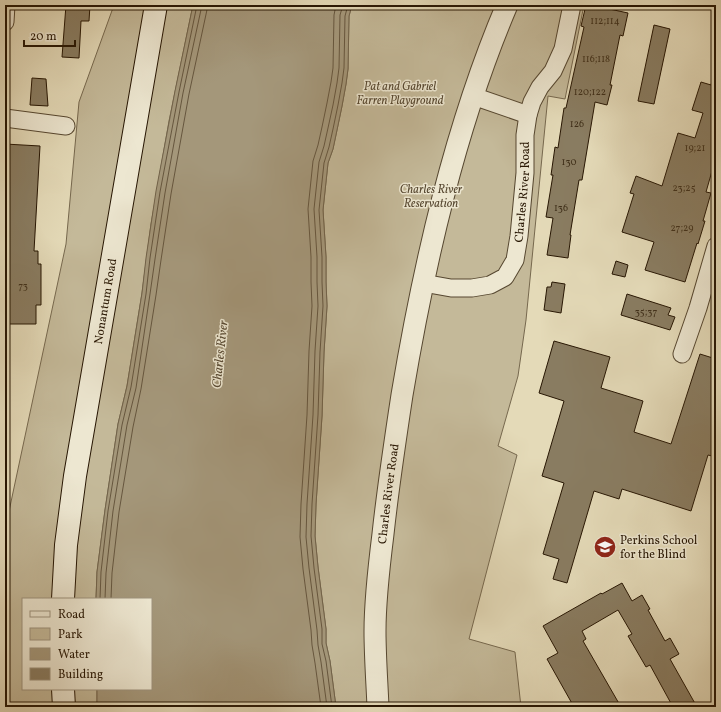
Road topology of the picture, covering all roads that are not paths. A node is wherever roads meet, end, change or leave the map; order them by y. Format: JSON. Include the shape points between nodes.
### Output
{"nodes":[{"id":1,"x":6,"y":5,"type":"edge"},
{"id":2,"x":156,"y":5,"type":"edge"},
{"id":3,"x":507,"y":5,"type":"edge"},
{"id":4,"x":572,"y":5,"type":"edge"},
{"id":5,"x":5,"y":22,"type":"edge"},
{"id":6,"x":473,"y":96,"type":"junction"},
{"id":7,"x":528,"y":115,"type":"junction"},
{"id":8,"x":5,"y":118,"type":"edge"},
{"id":9,"x":66,"y":126,"type":"dead end"},
{"id":10,"x":716,"y":246,"type":"edge"},
{"id":11,"x":424,"y":283,"type":"junction"},
{"id":12,"x":682,"y":354,"type":"dead end"},
{"id":13,"x":63,"y":598,"type":"edge"},
{"id":14,"x":63,"y":690,"type":"edge"},
{"id":15,"x":64,"y":707,"type":"edge"},
{"id":16,"x":378,"y":707,"type":"edge"}],
"edges":[{"from":1,"to":5,"type":"street"},
{"from":2,"to":13,"type":"main road","name":"Nonantum Road","via":[[75,476],[66,545]]},
{"from":3,"to":6,"type":"street","name":"Charles River Road"},
{"from":4,"to":7,"type":"street","name":"Charles River Road","via":[[562,50],[553,71],[532,102]]},
{"from":6,"to":7,"type":"street"},
{"from":6,"to":11,"type":"street","name":"Charles River Road","via":[[453,161]]},
{"from":7,"to":11,"type":"street","name":"Charles River Road","via":[[519,236],[515,260],[505,277],[490,286],[472,288],[451,288]]},
{"from":8,"to":9,"type":"street"},
{"from":10,"to":12,"type":"street"},
{"from":11,"to":16,"type":"street","name":"Charles River Road","via":[[397,428],[376,597]]},
{"from":14,"to":15,"type":"main road"}]}
